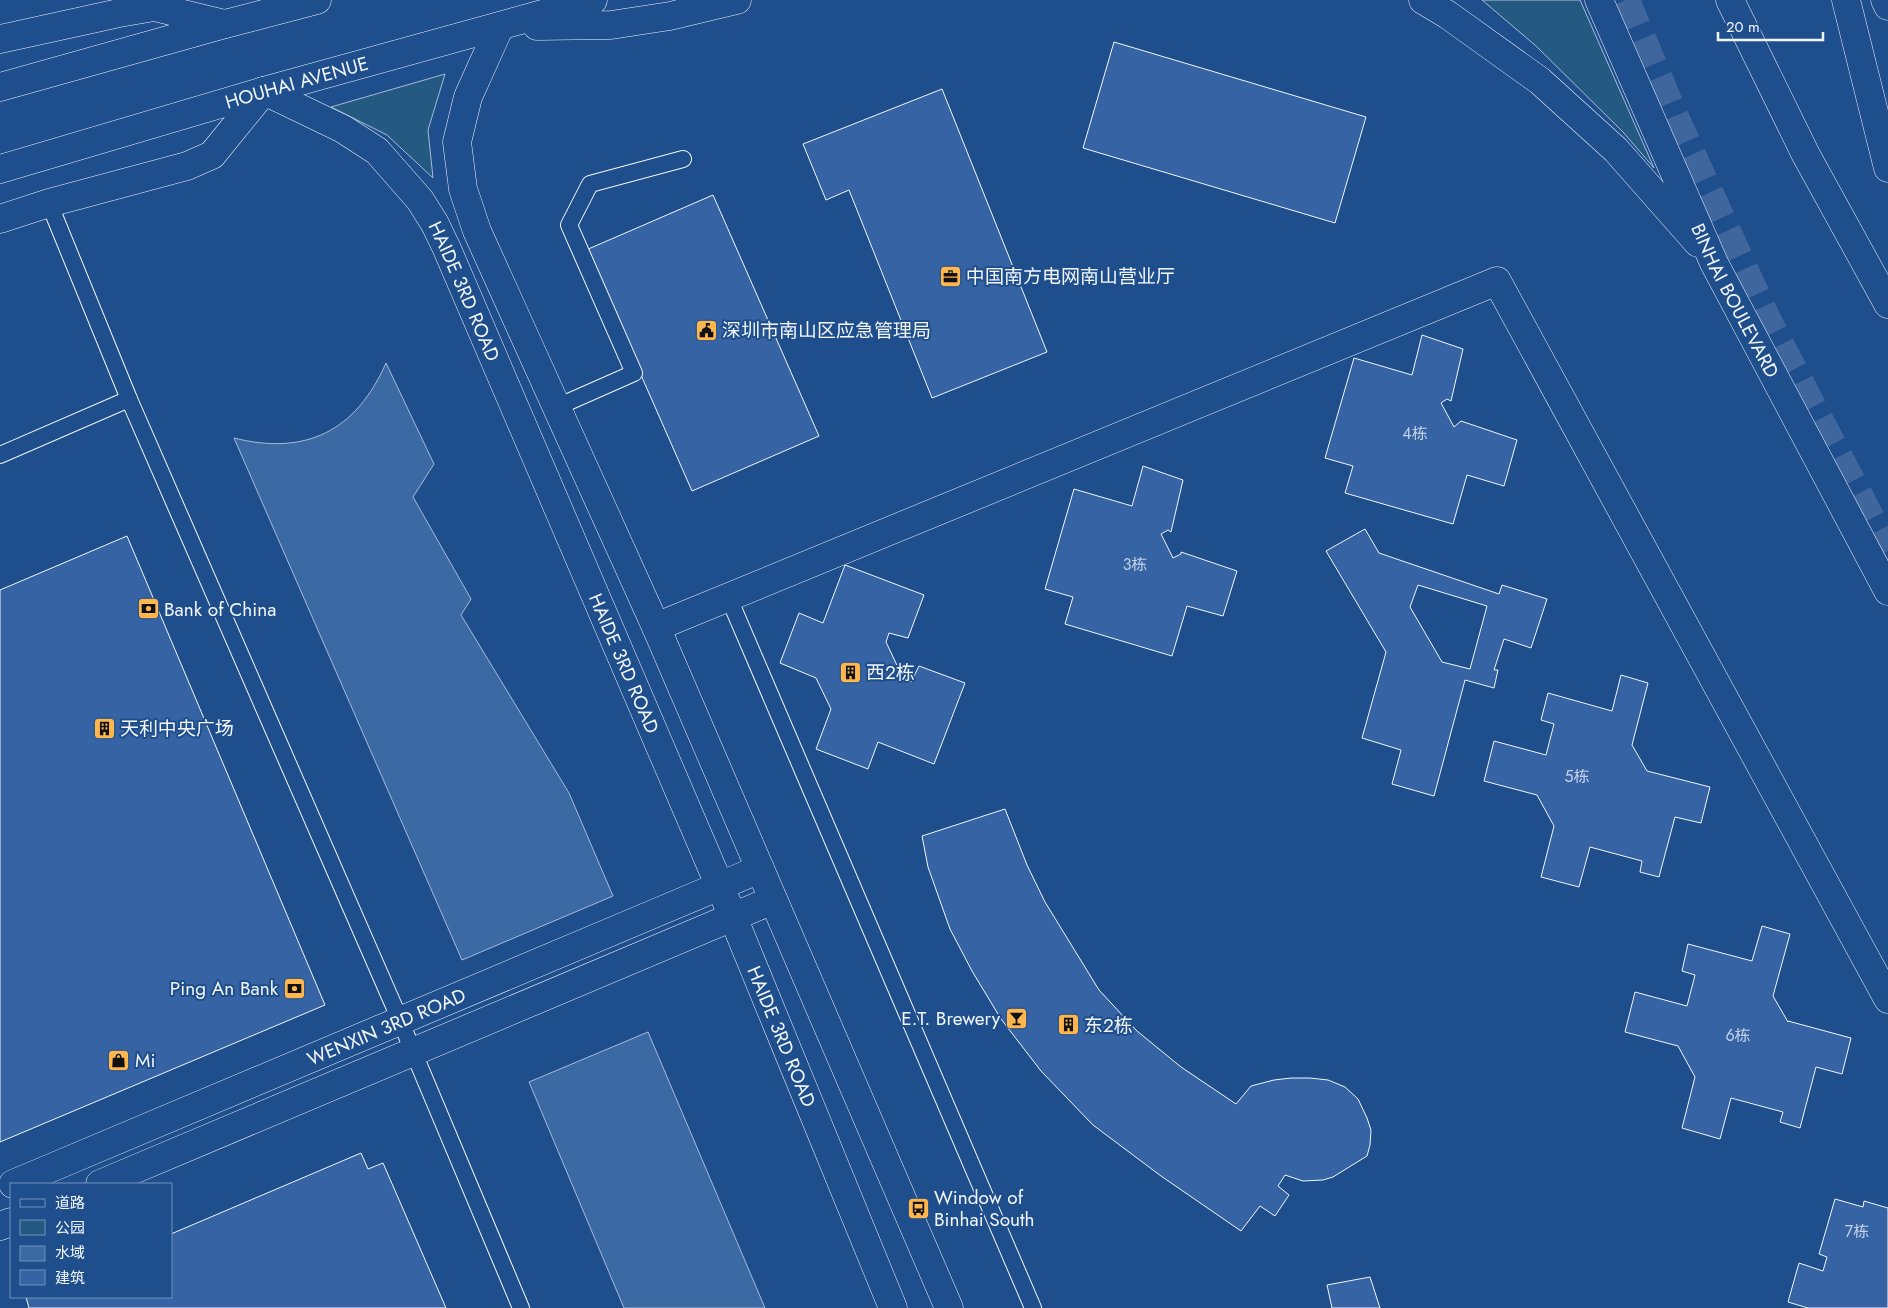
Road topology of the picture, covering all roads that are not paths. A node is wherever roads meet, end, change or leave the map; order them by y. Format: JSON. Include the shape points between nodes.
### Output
{"nodes":[{"id":1,"x":317,"y":0,"type":"edge"},
{"id":2,"x":593,"y":0,"type":"edge"},
{"id":3,"x":737,"y":0,"type":"edge"},
{"id":4,"x":1424,"y":0,"type":"edge"},
{"id":5,"x":1599,"y":0,"type":"edge"},
{"id":6,"x":1730,"y":0,"type":"edge"},
{"id":7,"x":1846,"y":0,"type":"edge"},
{"id":8,"x":1885,"y":0,"type":"edge"},
{"id":9,"x":1888,"y":6,"type":"edge"},
{"id":10,"x":260,"y":8,"type":"edge"},
{"id":11,"x":225,"y":24,"type":"junction"},
{"id":12,"x":500,"y":26,"type":"junction"},
{"id":13,"x":0,"y":39,"type":"edge"},
{"id":14,"x":0,"y":87,"type":"edge"},
{"id":15,"x":264,"y":91,"type":"junction"},
{"id":16,"x":683,"y":159,"type":"dead end"},
{"id":17,"x":1888,"y":168,"type":"edge"},
{"id":18,"x":0,"y":169,"type":"edge"},
{"id":19,"x":49,"y":203,"type":"junction"},
{"id":20,"x":0,"y":219,"type":"edge"},
{"id":21,"x":1714,"y":263,"type":"junction"},
{"id":22,"x":1888,"y":304,"type":"edge"},
{"id":23,"x":129,"y":399,"type":"junction"},
{"id":24,"x":557,"y":407,"type":"junction"},
{"id":25,"x":0,"y":455,"type":"edge"},
{"id":26,"x":1888,"y":591,"type":"edge"},
{"id":27,"x":728,"y":596,"type":"junction"},
{"id":28,"x":656,"y":627,"type":"junction"},
{"id":29,"x":760,"y":868,"type":"junction"},
{"id":30,"x":719,"y":886,"type":"junction"},
{"id":31,"x":773,"y":900,"type":"junction"},
{"id":32,"x":733,"y":917,"type":"junction"},
{"id":33,"x":1888,"y":999,"type":"edge"},
{"id":34,"x":400,"y":1020,"type":"junction"},
{"id":35,"x":413,"y":1052,"type":"junction"},
{"id":36,"x":17,"y":1183,"type":"edge"},
{"id":37,"x":102,"y":1183,"type":"edge"},
{"id":38,"x":521,"y":1308,"type":"edge"},
{"id":39,"x":893,"y":1308,"type":"edge"},
{"id":40,"x":949,"y":1308,"type":"edge"},
{"id":41,"x":1033,"y":1308,"type":"edge"}],
"edges":[{"from":1,"to":10,"type":"main road"},
{"from":2,"to":12,"type":"main road","name":"HOUHAI AVENUE"},
{"from":3,"to":12,"type":"main road","via":[[670,16],[611,25]]},
{"from":4,"to":21,"type":"main road","via":[[1540,81],[1616,150]]},
{"from":5,"to":21,"type":"main road","name":"BINHAI BOULEVARD"},
{"from":6,"to":22,"type":"main road","via":[[1806,155]]},
{"from":7,"to":17,"type":"main road"},
{"from":8,"to":9,"type":"main road"},
{"from":10,"to":11,"type":"main road"},
{"from":11,"to":13,"type":"main road","via":[[154,7]]},
{"from":11,"to":14,"type":"main road"},
{"from":12,"to":15,"type":"main road","name":"HOUHAI AVENUE"},
{"from":12,"to":24,"type":"main road","name":"HAIDE 3RD ROAD","via":[[468,97],[457,142],[463,189],[477,232]]},
{"from":15,"to":18,"type":"main road","name":"HOUHAI AVENUE"},
{"from":15,"to":19,"type":"main road","via":[[212,154],[188,166]]},
{"from":15,"to":30,"type":"main road","name":"HAIDE 3RD ROAD","via":[[343,129],[377,151],[420,200],[435,224]]},
{"from":16,"to":24,"type":"lane","via":[[590,184],[569,224],[634,373]]},
{"from":19,"to":20,"type":"main road"},
{"from":19,"to":23,"type":"lane"},
{"from":21,"to":26,"type":"main road","name":"BINHAI BOULEVARD"},
{"from":23,"to":25,"type":"lane"},
{"from":23,"to":34,"type":"lane"},
{"from":24,"to":28,"type":"main road","name":"HAIDE 3RD ROAD"},
{"from":27,"to":28,"type":"main road"},
{"from":27,"to":33,"type":"main road","via":[[1498,281]]},
{"from":27,"to":41,"type":"lane"},
{"from":28,"to":29,"type":"main road","name":"HAIDE 3RD ROAD"},
{"from":29,"to":30,"type":"main road","name":"WENXIN 3RD ROAD"},
{"from":29,"to":31,"type":"main road","name":"HAIDE 3RD ROAD"},
{"from":30,"to":32,"type":"main road","name":"HAIDE 3RD ROAD"},
{"from":30,"to":34,"type":"main road","name":"WENXIN 3RD ROAD"},
{"from":31,"to":32,"type":"main road","name":"WENXIN 3RD ROAD"},
{"from":31,"to":40,"type":"main road","name":"HAIDE 3RD ROAD"},
{"from":32,"to":35,"type":"main road","name":"WENXIN 3RD ROAD"},
{"from":32,"to":39,"type":"main road","name":"HAIDE 3RD ROAD"},
{"from":34,"to":35,"type":"lane"},
{"from":34,"to":36,"type":"main road","name":"WENXIN 3RD ROAD"},
{"from":35,"to":37,"type":"main road","name":"WENXIN 3RD ROAD"},
{"from":35,"to":38,"type":"lane"}]}
